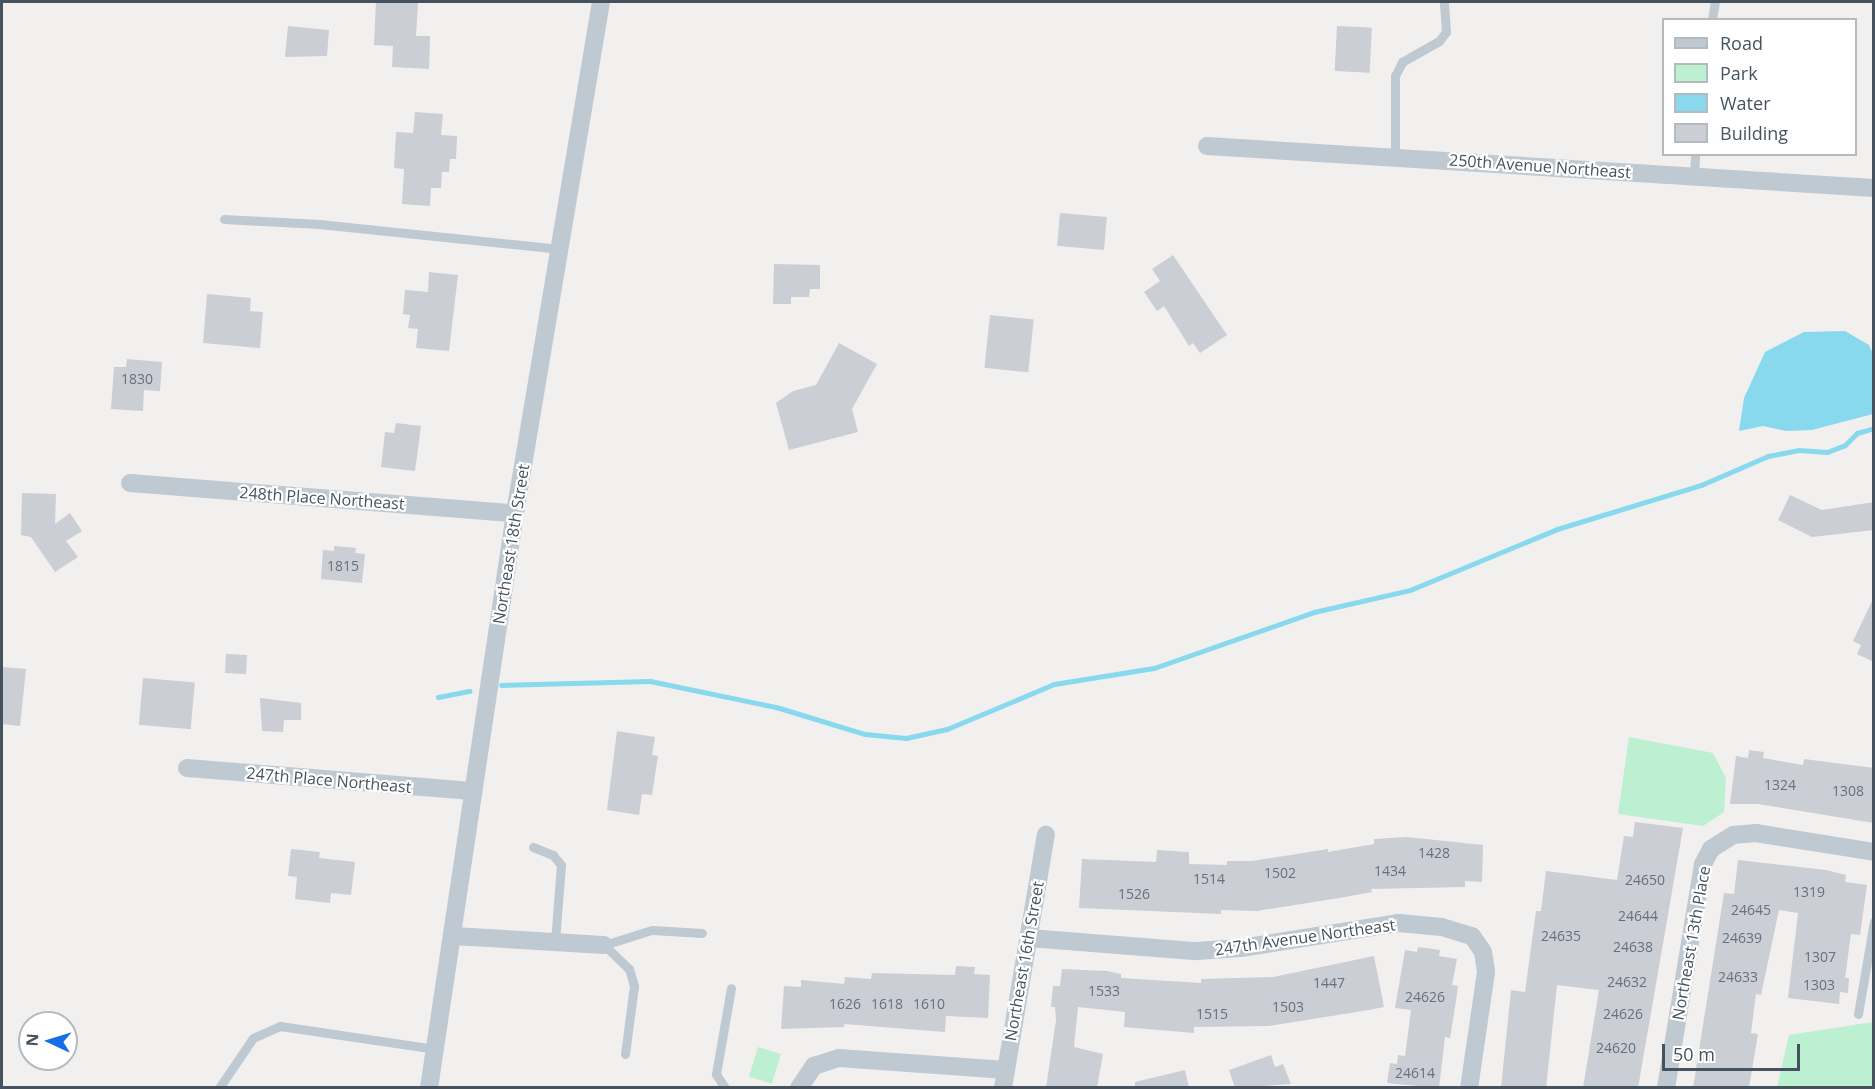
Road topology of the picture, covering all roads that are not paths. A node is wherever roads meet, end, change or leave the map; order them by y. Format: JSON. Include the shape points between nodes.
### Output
{"nodes":[{"id":1,"x":601,"y":2,"type":"edge"},
{"id":2,"x":1715,"y":2,"type":"edge"},
{"id":3,"x":1444,"y":3,"type":"dead end"},
{"id":4,"x":1712,"y":18,"type":"edge"},
{"id":5,"x":1207,"y":146,"type":"dead end"},
{"id":6,"x":1695,"y":156,"type":"edge"},
{"id":7,"x":1395,"y":157,"type":"junction"},
{"id":8,"x":1694,"y":176,"type":"junction"},
{"id":9,"x":1874,"y":188,"type":"edge"},
{"id":10,"x":224,"y":219,"type":"dead end"},
{"id":11,"x":559,"y":249,"type":"junction"},
{"id":12,"x":130,"y":483,"type":"dead end"},
{"id":13,"x":515,"y":513,"type":"junction"},
{"id":14,"x":187,"y":768,"type":"dead end"},
{"id":15,"x":472,"y":791,"type":"junction"},
{"id":16,"x":1046,"y":835,"type":"dead end"},
{"id":17,"x":533,"y":847,"type":"dead end"},
{"id":18,"x":1874,"y":852,"type":"edge"},
{"id":19,"x":1874,"y":921,"type":"edge"},
{"id":20,"x":702,"y":933,"type":"dead end"},
{"id":21,"x":454,"y":936,"type":"junction"},
{"id":22,"x":1029,"y":938,"type":"junction"},
{"id":23,"x":555,"y":942,"type":"junction"},
{"id":24,"x":604,"y":945,"type":"junction"},
{"id":25,"x":731,"y":988,"type":"dead end"},
{"id":26,"x":1858,"y":1014,"type":"dead end"},
{"id":27,"x":436,"y":1049,"type":"junction"},
{"id":28,"x":625,"y":1054,"type":"dead end"},
{"id":29,"x":1004,"y":1079,"type":"edge"},
{"id":30,"x":219,"y":1088,"type":"edge"},
{"id":31,"x":429,"y":1088,"type":"edge"},
{"id":32,"x":725,"y":1088,"type":"edge"},
{"id":33,"x":799,"y":1088,"type":"edge"},
{"id":34,"x":1469,"y":1088,"type":"edge"},
{"id":35,"x":1666,"y":1088,"type":"edge"}],
"edges":[{"from":1,"to":11,"type":"street","name":"Northeast 18th Street"},
{"from":2,"to":4,"type":"lane"},
{"from":3,"to":7,"type":"lane","via":[[1446,32],[1439,41],[1402,62],[1395,76]]},
{"from":5,"to":7,"type":"street","name":"250th Avenue Northeast"},
{"from":6,"to":8,"type":"lane"},
{"from":7,"to":8,"type":"street","name":"250th Avenue Northeast"},
{"from":8,"to":9,"type":"street","name":"250th Avenue Northeast"},
{"from":10,"to":11,"type":"lane","via":[[319,224]]},
{"from":11,"to":13,"type":"street","name":"Northeast 18th Street"},
{"from":12,"to":13,"type":"street","name":"248th Place Northeast"},
{"from":13,"to":15,"type":"street","name":"Northeast 18th Street"},
{"from":14,"to":15,"type":"street","name":"247th Place Northeast"},
{"from":15,"to":21,"type":"street","name":"Northeast 18th Street"},
{"from":16,"to":22,"type":"street","name":"Northeast 16th Street"},
{"from":17,"to":23,"type":"lane","via":[[554,855],[561,865]]},
{"from":18,"to":35,"type":"street","name":"Northeast 13th Place","via":[[1756,833],[1721,840],[1711,849],[1703,864]]},
{"from":19,"to":26,"type":"lane"},
{"from":20,"to":24,"type":"lane","via":[[652,930]]},
{"from":21,"to":23,"type":"street"},
{"from":21,"to":27,"type":"street","name":"Northeast 18th Street"},
{"from":22,"to":29,"type":"street","name":"Northeast 16th Street"},
{"from":22,"to":34,"type":"street","name":"247th Avenue Northeast","via":[[1196,951],[1241,948],[1399,922],[1442,927],[1472,936],[1483,952],[1486,972]]},
{"from":23,"to":24,"type":"street"},
{"from":24,"to":28,"type":"lane","via":[[629,969],[634,986]]},
{"from":25,"to":32,"type":"lane","via":[[716,1074]]},
{"from":27,"to":30,"type":"lane","via":[[280,1026],[253,1038]]},
{"from":27,"to":31,"type":"street","name":"Northeast 18th Street"},
{"from":29,"to":33,"type":"street","via":[[839,1058],[814,1066]]}]}
